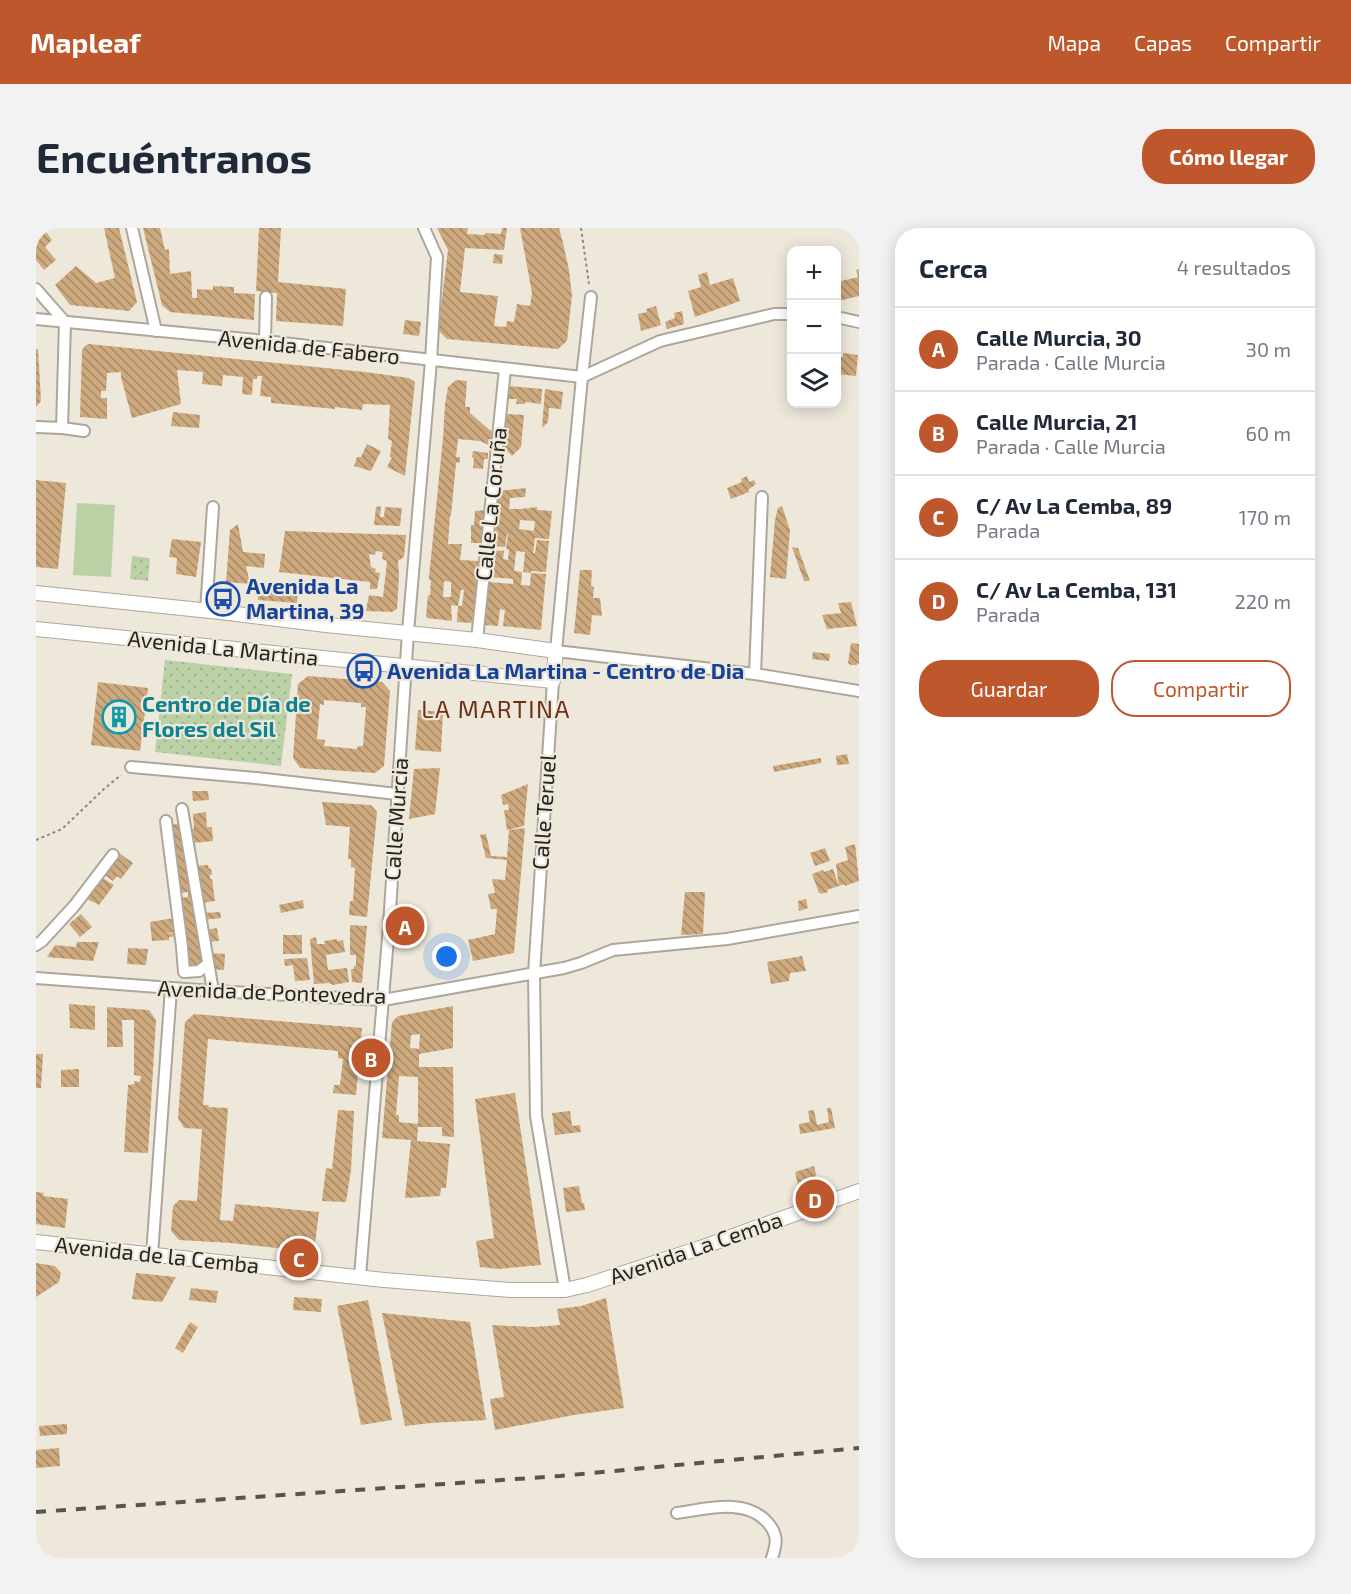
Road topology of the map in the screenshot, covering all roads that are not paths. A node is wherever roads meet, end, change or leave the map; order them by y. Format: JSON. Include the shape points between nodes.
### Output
{"nodes":[{"id":1,"x":132,"y":228,"type":"edge"},
{"id":2,"x":424,"y":228,"type":"edge"},
{"id":3,"x":36,"y":289,"type":"edge"},
{"id":4,"x":266,"y":297,"type":"dead end"},
{"id":5,"x":591,"y":297,"type":"road end"},
{"id":6,"x":787,"y":314,"type":"edge"},
{"id":7,"x":841,"y":318,"type":"edge"},
{"id":8,"x":36,"y":319,"type":"edge"},
{"id":9,"x":65,"y":322,"type":"junction"},
{"id":10,"x":859,"y":322,"type":"edge"},
{"id":11,"x":156,"y":331,"type":"junction"},
{"id":12,"x":265,"y":341,"type":"junction"},
{"id":13,"x":430,"y":361,"type":"junction"},
{"id":14,"x":505,"y":369,"type":"junction"},
{"id":15,"x":582,"y":377,"type":"junction"},
{"id":16,"x":36,"y":427,"type":"edge"},
{"id":17,"x":62,"y":428,"type":"junction"},
{"id":18,"x":84,"y":431,"type":"dead end"},
{"id":19,"x":762,"y":497,"type":"dead end"},
{"id":20,"x":213,"y":507,"type":"dead end"},
{"id":21,"x":36,"y":593,"type":"edge"},
{"id":22,"x":206,"y":611,"type":"junction"},
{"id":23,"x":36,"y":629,"type":"edge"},
{"id":24,"x":408,"y":632,"type":"junction"},
{"id":25,"x":477,"y":640,"type":"junction"},
{"id":26,"x":556,"y":651,"type":"junction"},
{"id":27,"x":406,"y":666,"type":"junction"},
{"id":28,"x":755,"y":674,"type":"junction"},
{"id":29,"x":553,"y":681,"type":"junction"},
{"id":30,"x":859,"y":691,"type":"edge"},
{"id":31,"x":131,"y":767,"type":"road end"},
{"id":32,"x":397,"y":794,"type":"junction"},
{"id":33,"x":182,"y":808,"type":"dead end"},
{"id":34,"x":166,"y":821,"type":"dead end"},
{"id":35,"x":113,"y":855,"type":"dead end"},
{"id":36,"x":859,"y":916,"type":"edge"},
{"id":37,"x":36,"y":945,"type":"edge"},
{"id":38,"x":208,"y":964,"type":"junction"},
{"id":39,"x":534,"y":974,"type":"junction"},
{"id":40,"x":36,"y":978,"type":"edge"},
{"id":41,"x":171,"y":988,"type":"junction"},
{"id":42,"x":213,"y":992,"type":"junction"},
{"id":43,"x":383,"y":1000,"type":"junction"},
{"id":44,"x":859,"y":1191,"type":"edge"},
{"id":45,"x":36,"y":1242,"type":"edge"},
{"id":46,"x":152,"y":1255,"type":"junction"},
{"id":47,"x":360,"y":1276,"type":"junction"},
{"id":48,"x":565,"y":1290,"type":"junction"},
{"id":49,"x":677,"y":1513,"type":"dead end"},
{"id":50,"x":772,"y":1558,"type":"edge"}],
"edges":[{"from":1,"to":11,"type":"street"},
{"from":2,"to":13,"type":"street","name":"Calle Murcia","via":[[437,257]]},
{"from":3,"to":9,"type":"street"},
{"from":4,"to":12,"type":"street"},
{"from":5,"to":15,"type":"street","name":"Calle Teruel"},
{"from":6,"to":15,"type":"street","via":[[660,341]]},
{"from":7,"to":10,"type":"street"},
{"from":8,"to":9,"type":"street","name":"Avenida de Fabero"},
{"from":9,"to":11,"type":"street","name":"Avenida de Fabero"},
{"from":9,"to":17,"type":"street"},
{"from":11,"to":12,"type":"street","name":"Avenida de Fabero"},
{"from":12,"to":13,"type":"street","name":"Avenida de Fabero"},
{"from":13,"to":14,"type":"street","name":"Avenida de Fabero"},
{"from":13,"to":24,"type":"street","name":"Calle Murcia"},
{"from":14,"to":15,"type":"street","name":"Avenida de Fabero"},
{"from":14,"to":25,"type":"street","name":"Calle La Coruña"},
{"from":15,"to":26,"type":"street","name":"Calle Teruel"},
{"from":16,"to":17,"type":"street"},
{"from":17,"to":18,"type":"street"},
{"from":19,"to":28,"type":"street"},
{"from":20,"to":22,"type":"street"},
{"from":21,"to":22,"type":"street","name":"Avenida La Martina"},
{"from":22,"to":24,"type":"street","name":"Avenida La Martina"},
{"from":23,"to":27,"type":"street","name":"Avenida La Martina"},
{"from":24,"to":25,"type":"street","name":"Avenida La Martina"},
{"from":24,"to":27,"type":"street","name":"Calle Murcia"},
{"from":25,"to":26,"type":"street","name":"Avenida La Martina"},
{"from":26,"to":28,"type":"street","name":"Avenida La Martina"},
{"from":26,"to":29,"type":"street","name":"Calle Teruel"},
{"from":27,"to":29,"type":"street","name":"Avenida La Martina"},
{"from":27,"to":32,"type":"street","name":"Calle Murcia"},
{"from":28,"to":30,"type":"street","name":"Avenida La Martina"},
{"from":29,"to":39,"type":"street","name":"Calle Teruel"},
{"from":31,"to":32,"type":"street"},
{"from":32,"to":43,"type":"street","name":"Calle Murcia"},
{"from":33,"to":38,"type":"street"},
{"from":34,"to":38,"type":"street","via":[[184,972],[199,971]]},
{"from":35,"to":37,"type":"street","via":[[75,905]]},
{"from":36,"to":39,"type":"street","name":"Avenida de Pontevedra","via":[[727,939],[613,950],[581,963]]},
{"from":38,"to":42,"type":"street"},
{"from":39,"to":43,"type":"street","name":"Avenida de Pontevedra"},
{"from":39,"to":48,"type":"street","name":"Calle Teruel","via":[[536,1116]]},
{"from":40,"to":41,"type":"street","name":"Avenida de Pontevedra"},
{"from":41,"to":42,"type":"street","name":"Avenida de Pontevedra"},
{"from":41,"to":46,"type":"street"},
{"from":42,"to":43,"type":"street","name":"Avenida de Pontevedra"},
{"from":43,"to":47,"type":"street","name":"Calle Murcia"},
{"from":44,"to":48,"type":"street","name":"Avenida La Cemba","via":[[700,1248]]},
{"from":45,"to":46,"type":"street","name":"Avenida de la Cemba"},
{"from":46,"to":47,"type":"street","name":"Avenida de la Cemba"},
{"from":47,"to":48,"type":"street","name":"Avenida de la Cemba","via":[[511,1290]]},
{"from":49,"to":50,"type":"street","via":[[747,1509],[763,1517],[774,1530],[776,1547]]}]}
